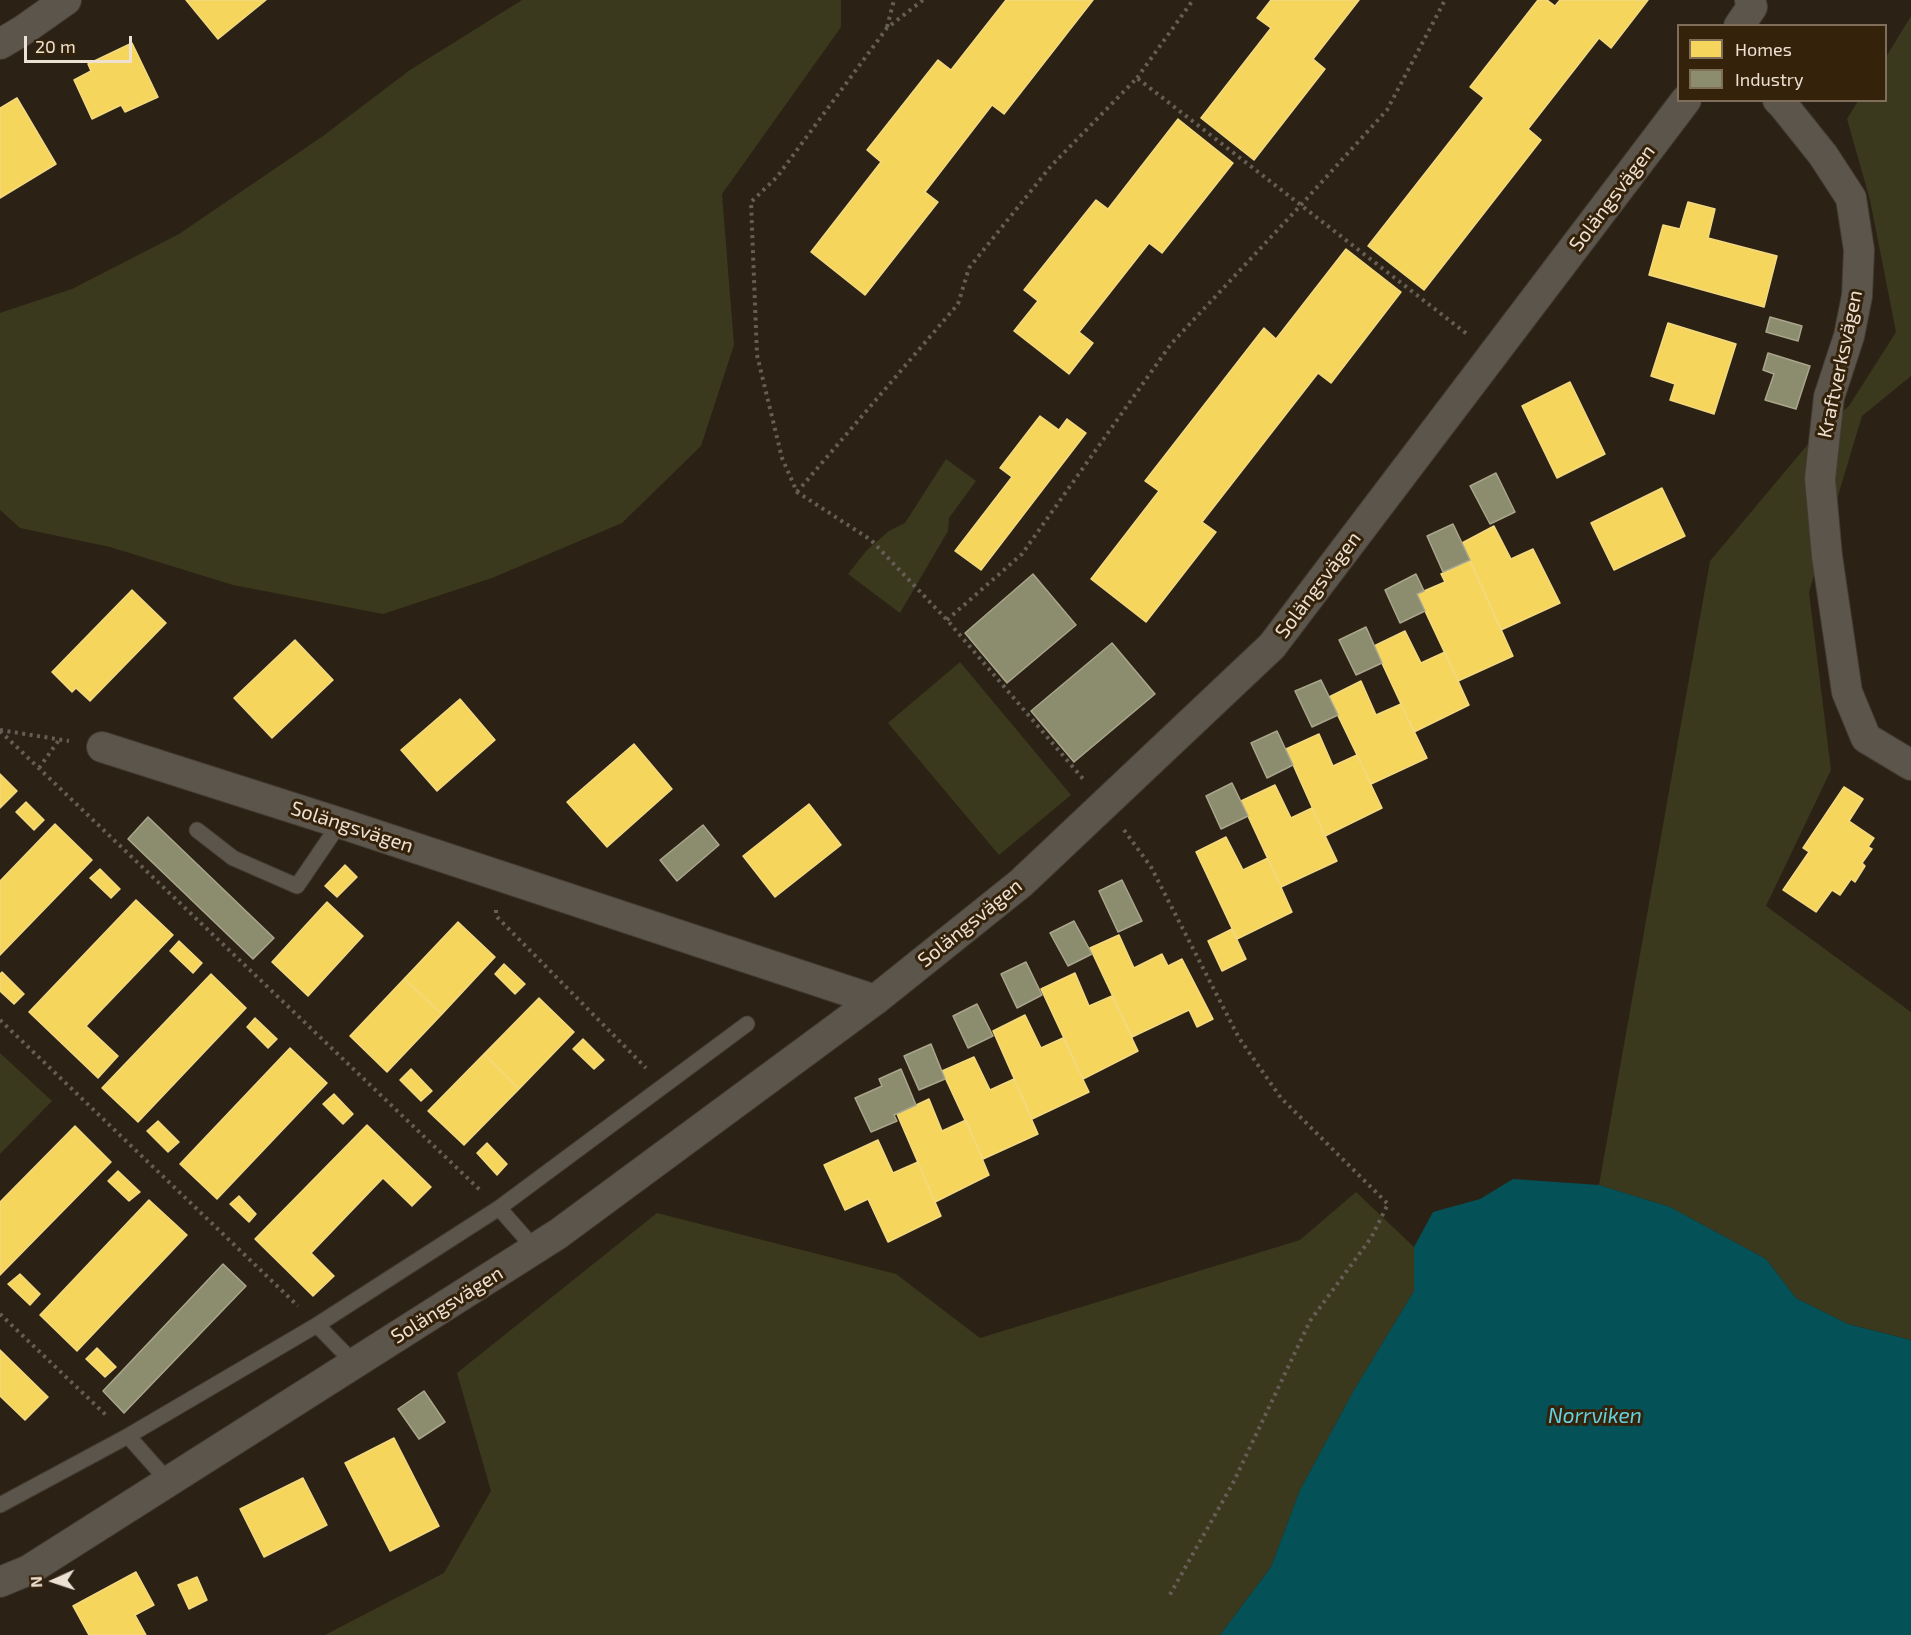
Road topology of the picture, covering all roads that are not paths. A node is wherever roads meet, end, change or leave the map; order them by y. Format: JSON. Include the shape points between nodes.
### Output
{"nodes":[{"id":1,"x":66,"y":0,"type":"edge"},
{"id":2,"x":1750,"y":0,"type":"edge"},
{"id":3,"x":1740,"y":24,"type":"edge"},
{"id":4,"x":0,"y":44,"type":"edge"},
{"id":5,"x":1684,"y":102,"type":"edge"},
{"id":6,"x":1780,"y":102,"type":"edge"},
{"id":7,"x":102,"y":747,"type":"road end"},
{"id":8,"x":1911,"y":765,"type":"edge"},
{"id":9,"x":340,"y":823,"type":"junction"},
{"id":10,"x":197,"y":830,"type":"dead end"},
{"id":11,"x":875,"y":1000,"type":"junction"},
{"id":12,"x":747,"y":1023,"type":"dead end"},
{"id":13,"x":499,"y":1208,"type":"junction"},
{"id":14,"x":535,"y":1249,"type":"junction"},
{"id":15,"x":317,"y":1325,"type":"junction"},
{"id":16,"x":354,"y":1363,"type":"junction"},
{"id":17,"x":128,"y":1436,"type":"junction"},
{"id":18,"x":168,"y":1481,"type":"junction"},
{"id":19,"x":0,"y":1505,"type":"edge"},
{"id":20,"x":0,"y":1582,"type":"edge"}],
"edges":[{"from":1,"to":4,"type":"street"},
{"from":2,"to":3,"type":"street","via":[[1752,7]]},
{"from":5,"to":11,"type":"street","name":"Solängsvägen","via":[[1272,646],[1021,883]]},
{"from":6,"to":8,"type":"street","name":"Kraftverksvägen","via":[[1823,155],[1851,198],[1859,250],[1857,296],[1829,397],[1823,444],[1820,479],[1827,556],[1846,692],[1866,738]]},
{"from":7,"to":9,"type":"street","name":"Solängsvägen"},
{"from":9,"to":10,"type":"lane","via":[[297,886],[233,858]]},
{"from":9,"to":11,"type":"street","name":"Solängsvägen"},
{"from":11,"to":14,"type":"street","name":"Solängsvägen"},
{"from":12,"to":13,"type":"lane"},
{"from":13,"to":14,"type":"lane"},
{"from":13,"to":15,"type":"lane"},
{"from":14,"to":16,"type":"street","name":"Solängsvägen"},
{"from":15,"to":16,"type":"lane"},
{"from":15,"to":17,"type":"lane"},
{"from":16,"to":18,"type":"street","name":"Solängsvägen"},
{"from":17,"to":18,"type":"lane"},
{"from":17,"to":19,"type":"lane"},
{"from":18,"to":20,"type":"street","name":"Solängsvägen","via":[[29,1570]]}]}
